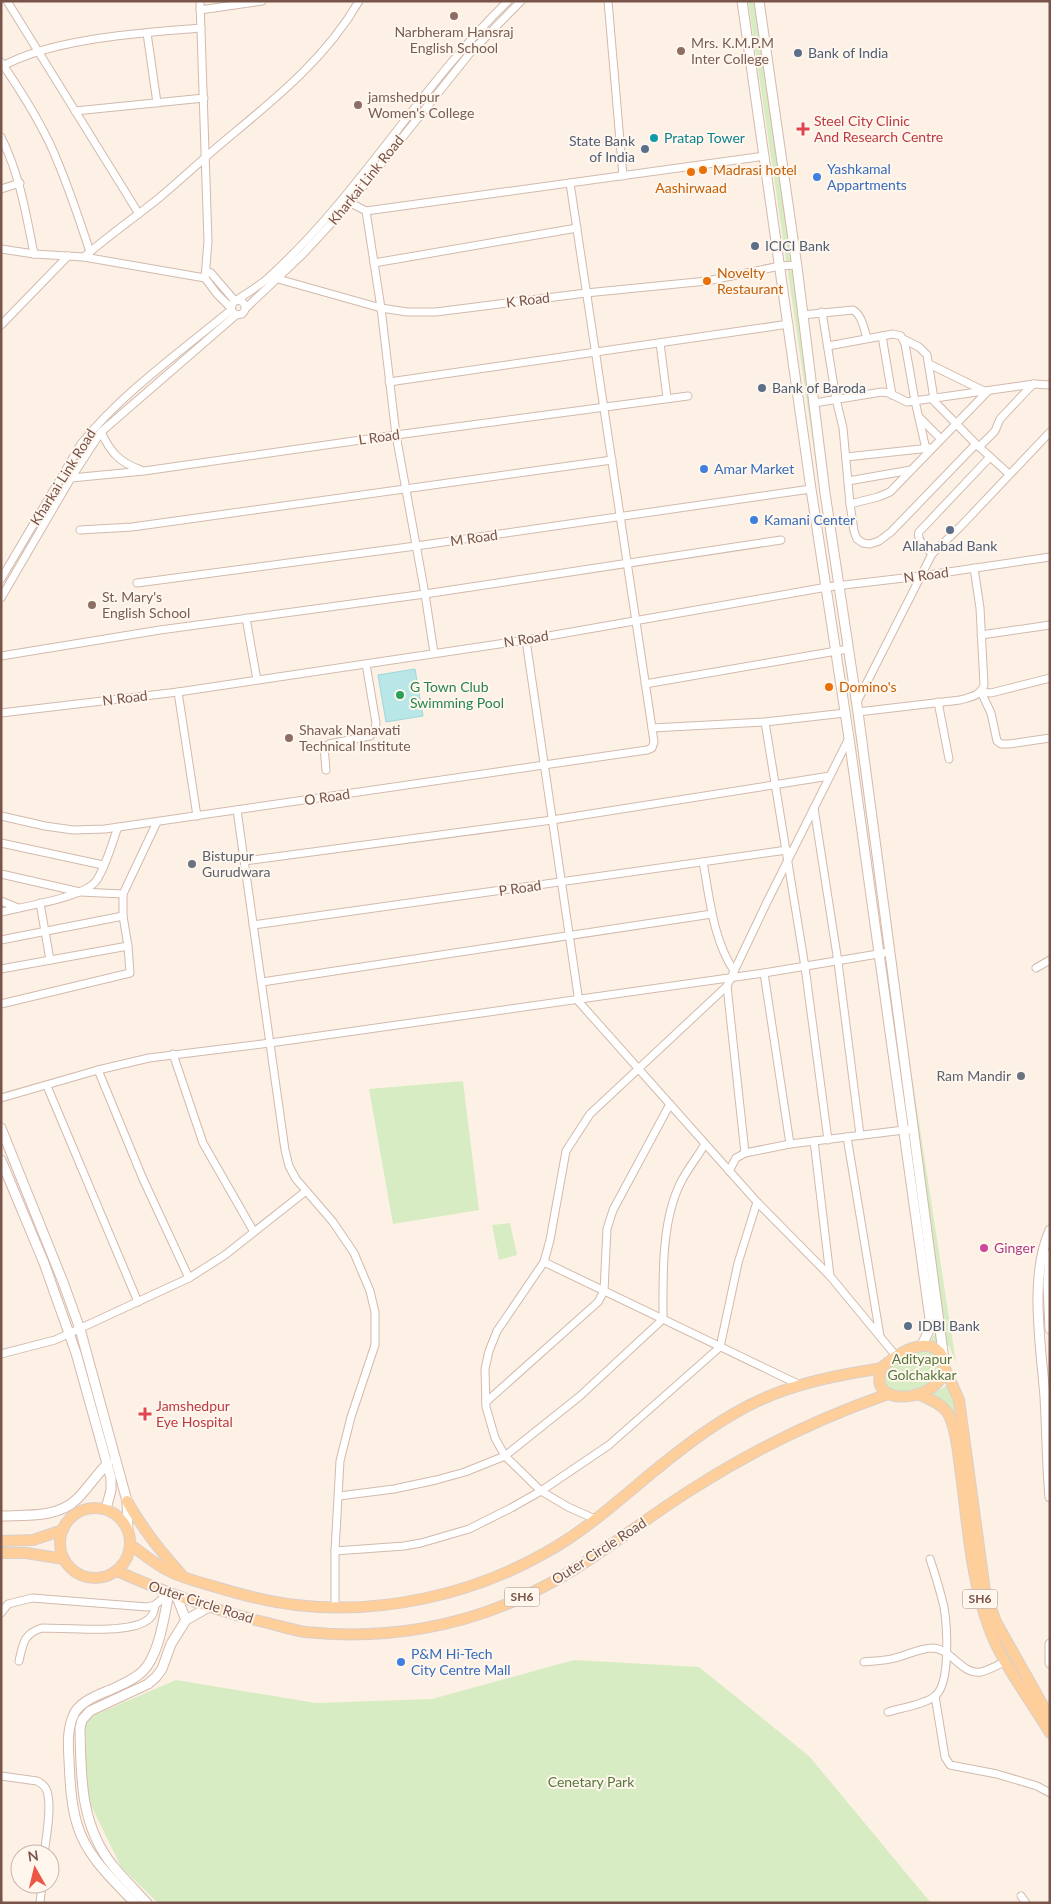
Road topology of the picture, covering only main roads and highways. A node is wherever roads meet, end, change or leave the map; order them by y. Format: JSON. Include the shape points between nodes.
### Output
{"nodes":[{"id":1,"x":944,"y":1364,"type":"junction"},
{"id":2,"x":882,"y":1368,"type":"junction"},
{"id":3,"x":888,"y":1394,"type":"junction"},
{"id":4,"x":918,"y":1394,"type":"junction"},
{"id":5,"x":127,"y":1501,"type":"road end"},
{"id":6,"x":63,"y":1530,"type":"junction"},
{"id":7,"x":1,"y":1541,"type":"edge"},
{"id":8,"x":131,"y":1545,"type":"junction"},
{"id":9,"x":1,"y":1553,"type":"edge"},
{"id":10,"x":64,"y":1559,"type":"junction"},
{"id":11,"x":117,"y":1571,"type":"junction"},
{"id":12,"x":183,"y":1577,"type":"junction"},
{"id":13,"x":173,"y":1594,"type":"junction"},
{"id":14,"x":1050,"y":1718,"type":"edge"},
{"id":15,"x":1050,"y":1733,"type":"edge"}],
"edges":[{"from":1,"to":2,"type":"main road","number":"SH6","via":[[936,1349],[922,1345],[896,1356]]},
{"from":1,"to":4,"type":"main road","number":"SH6","via":[[944,1373],[937,1383]]},
{"from":1,"to":14,"type":"main road","number":"SH6","via":[[959,1400],[985,1591],[996,1622]]},
{"from":2,"to":3,"type":"main road","via":[[880,1384]]},
{"from":2,"to":12,"type":"main road","number":"SH6","via":[[800,1385],[726,1418],[546,1553],[484,1582],[418,1600],[376,1607],[335,1607],[295,1605],[256,1598]]},
{"from":3,"to":4,"type":"main road","number":"SH6","via":[[900,1397]]},
{"from":3,"to":13,"type":"main road","name":"Outer Circle Road","number":"SH6","via":[[835,1413],[762,1447],[693,1488],[575,1569],[531,1594],[449,1624],[368,1634],[304,1632]]},
{"from":4,"to":15,"type":"main road","number":"SH6","via":[[941,1406],[951,1419],[971,1554],[989,1630]]},
{"from":5,"to":12,"type":"main road","via":[[156,1547]]},
{"from":6,"to":7,"type":"main road","via":[[33,1540]]},
{"from":6,"to":8,"type":"main road","via":[[70,1518],[82,1510],[106,1509],[123,1521]]},
{"from":6,"to":10,"type":"main road","via":[[60,1544]]},
{"from":8,"to":11,"type":"main road","via":[[127,1560]]},
{"from":8,"to":12,"type":"main road","number":"SH6","via":[[158,1565]]},
{"from":9,"to":10,"type":"main road"},
{"from":10,"to":11,"type":"main road","via":[[74,1571],[88,1577],[103,1577]]},
{"from":11,"to":13,"type":"main road","name":"Outer Circle Road","number":"SH6"},
{"from":12,"to":13,"type":"main road"}]}
